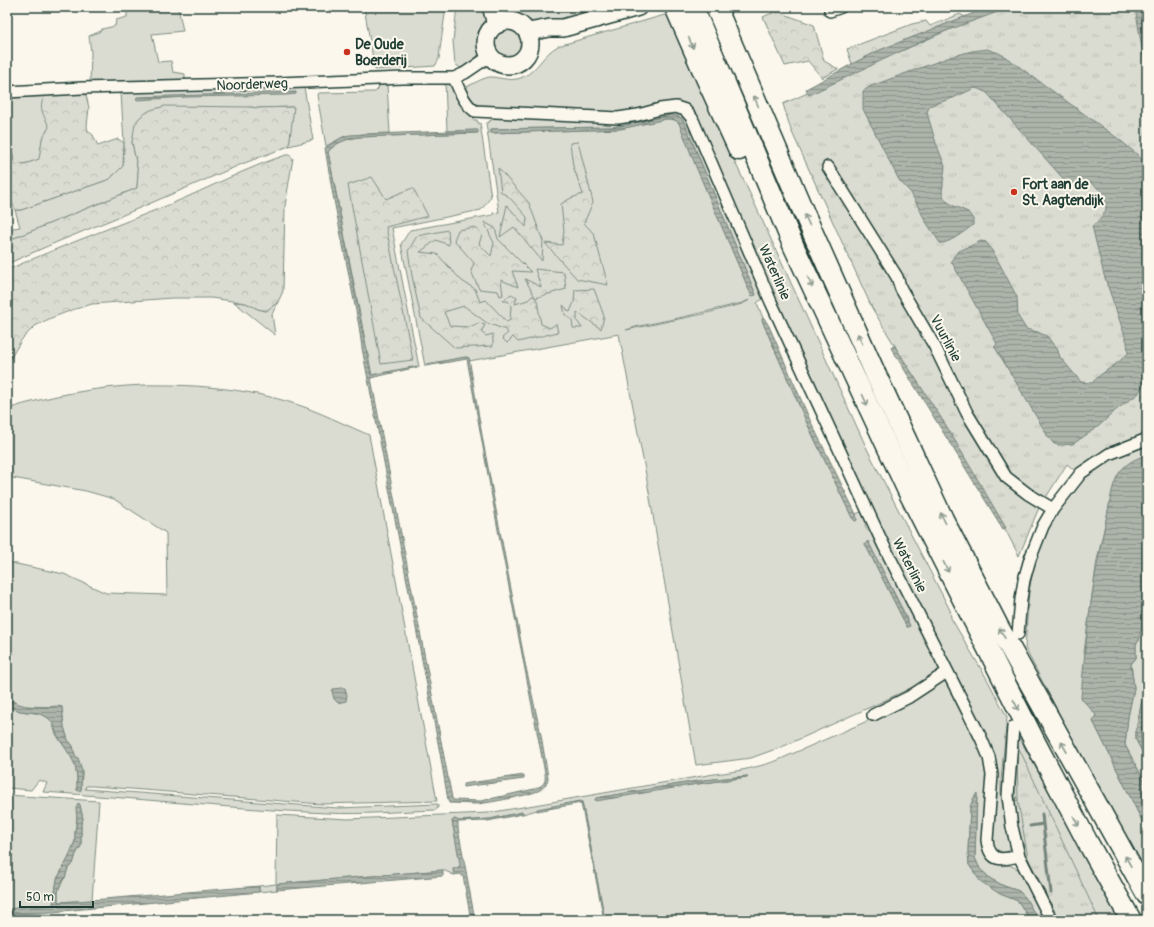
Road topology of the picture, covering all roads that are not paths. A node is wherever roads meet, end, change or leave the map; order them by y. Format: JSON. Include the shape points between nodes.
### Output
{"nodes":[{"id":1,"x":638,"y":7,"type":"edge"},
{"id":2,"x":675,"y":7,"type":"edge"},
{"id":3,"x":693,"y":7,"type":"edge"},
{"id":4,"x":716,"y":7,"type":"edge"},
{"id":5,"x":500,"y":14,"type":"edge"},
{"id":6,"x":530,"y":38,"type":"junction"},
{"id":7,"x":490,"y":56,"type":"junction"},
{"id":8,"x":454,"y":78,"type":"junction"},
{"id":9,"x":7,"y":92,"type":"edge"},
{"id":10,"x":828,"y":167,"type":"dead end"},
{"id":11,"x":794,"y":247,"type":"junction"},
{"id":12,"x":1147,"y":439,"type":"edge"},
{"id":13,"x":1052,"y":509,"type":"junction"},
{"id":14,"x":1018,"y":634,"type":"dead end"},
{"id":15,"x":947,"y":672,"type":"junction"},
{"id":16,"x":874,"y":715,"type":"dead end"},
{"id":17,"x":1013,"y":727,"type":"dead end"},
{"id":18,"x":1019,"y":856,"type":"junction"},
{"id":19,"x":1147,"y":895,"type":"edge"},
{"id":20,"x":1051,"y":920,"type":"edge"},
{"id":21,"x":1130,"y":920,"type":"edge"}],
"edges":[{"from":1,"to":6,"type":"main road","via":[[563,28],[553,35]]},
{"from":2,"to":11,"type":"highway","one_way":true,"via":[[766,207]]},
{"from":3,"to":11,"type":"highway"},
{"from":19,"to":4,"type":"highway","one_way":true,"via":[[998,626],[943,519],[804,213]]},
{"from":5,"to":6,"type":"main road","via":[[523,25]]},
{"from":5,"to":7,"type":"main road","via":[[487,34],[487,50]]},
{"from":6,"to":7,"type":"main road","via":[[529,51],[519,63],[503,65]]},
{"from":7,"to":8,"type":"street","name":"Noorderweg"},
{"from":8,"to":9,"type":"street","name":"Noorderweg"},
{"from":8,"to":15,"type":"street","name":"Waterlinie","via":[[467,104],[475,111],[618,118],[676,107],[685,110],[692,118],[771,302],[883,544]]},
{"from":10,"to":13,"type":"street","name":"Vuurlinie","via":[[897,277],[967,413],[1006,477]]},
{"from":11,"to":21,"type":"highway","one_way":true,"via":[[907,490],[1035,742]]},
{"from":12,"to":13,"type":"street","via":[[1109,454],[1081,473]]},
{"from":13,"to":14,"type":"street","via":[[1043,526],[1024,580]]},
{"from":15,"to":16,"type":"street"},
{"from":15,"to":18,"type":"street","name":"Waterlinie","via":[[989,757],[992,775],[988,848],[991,855],[997,859]]},
{"from":17,"to":18,"type":"street","via":[[1008,796]]},
{"from":18,"to":20,"type":"street"}]}
